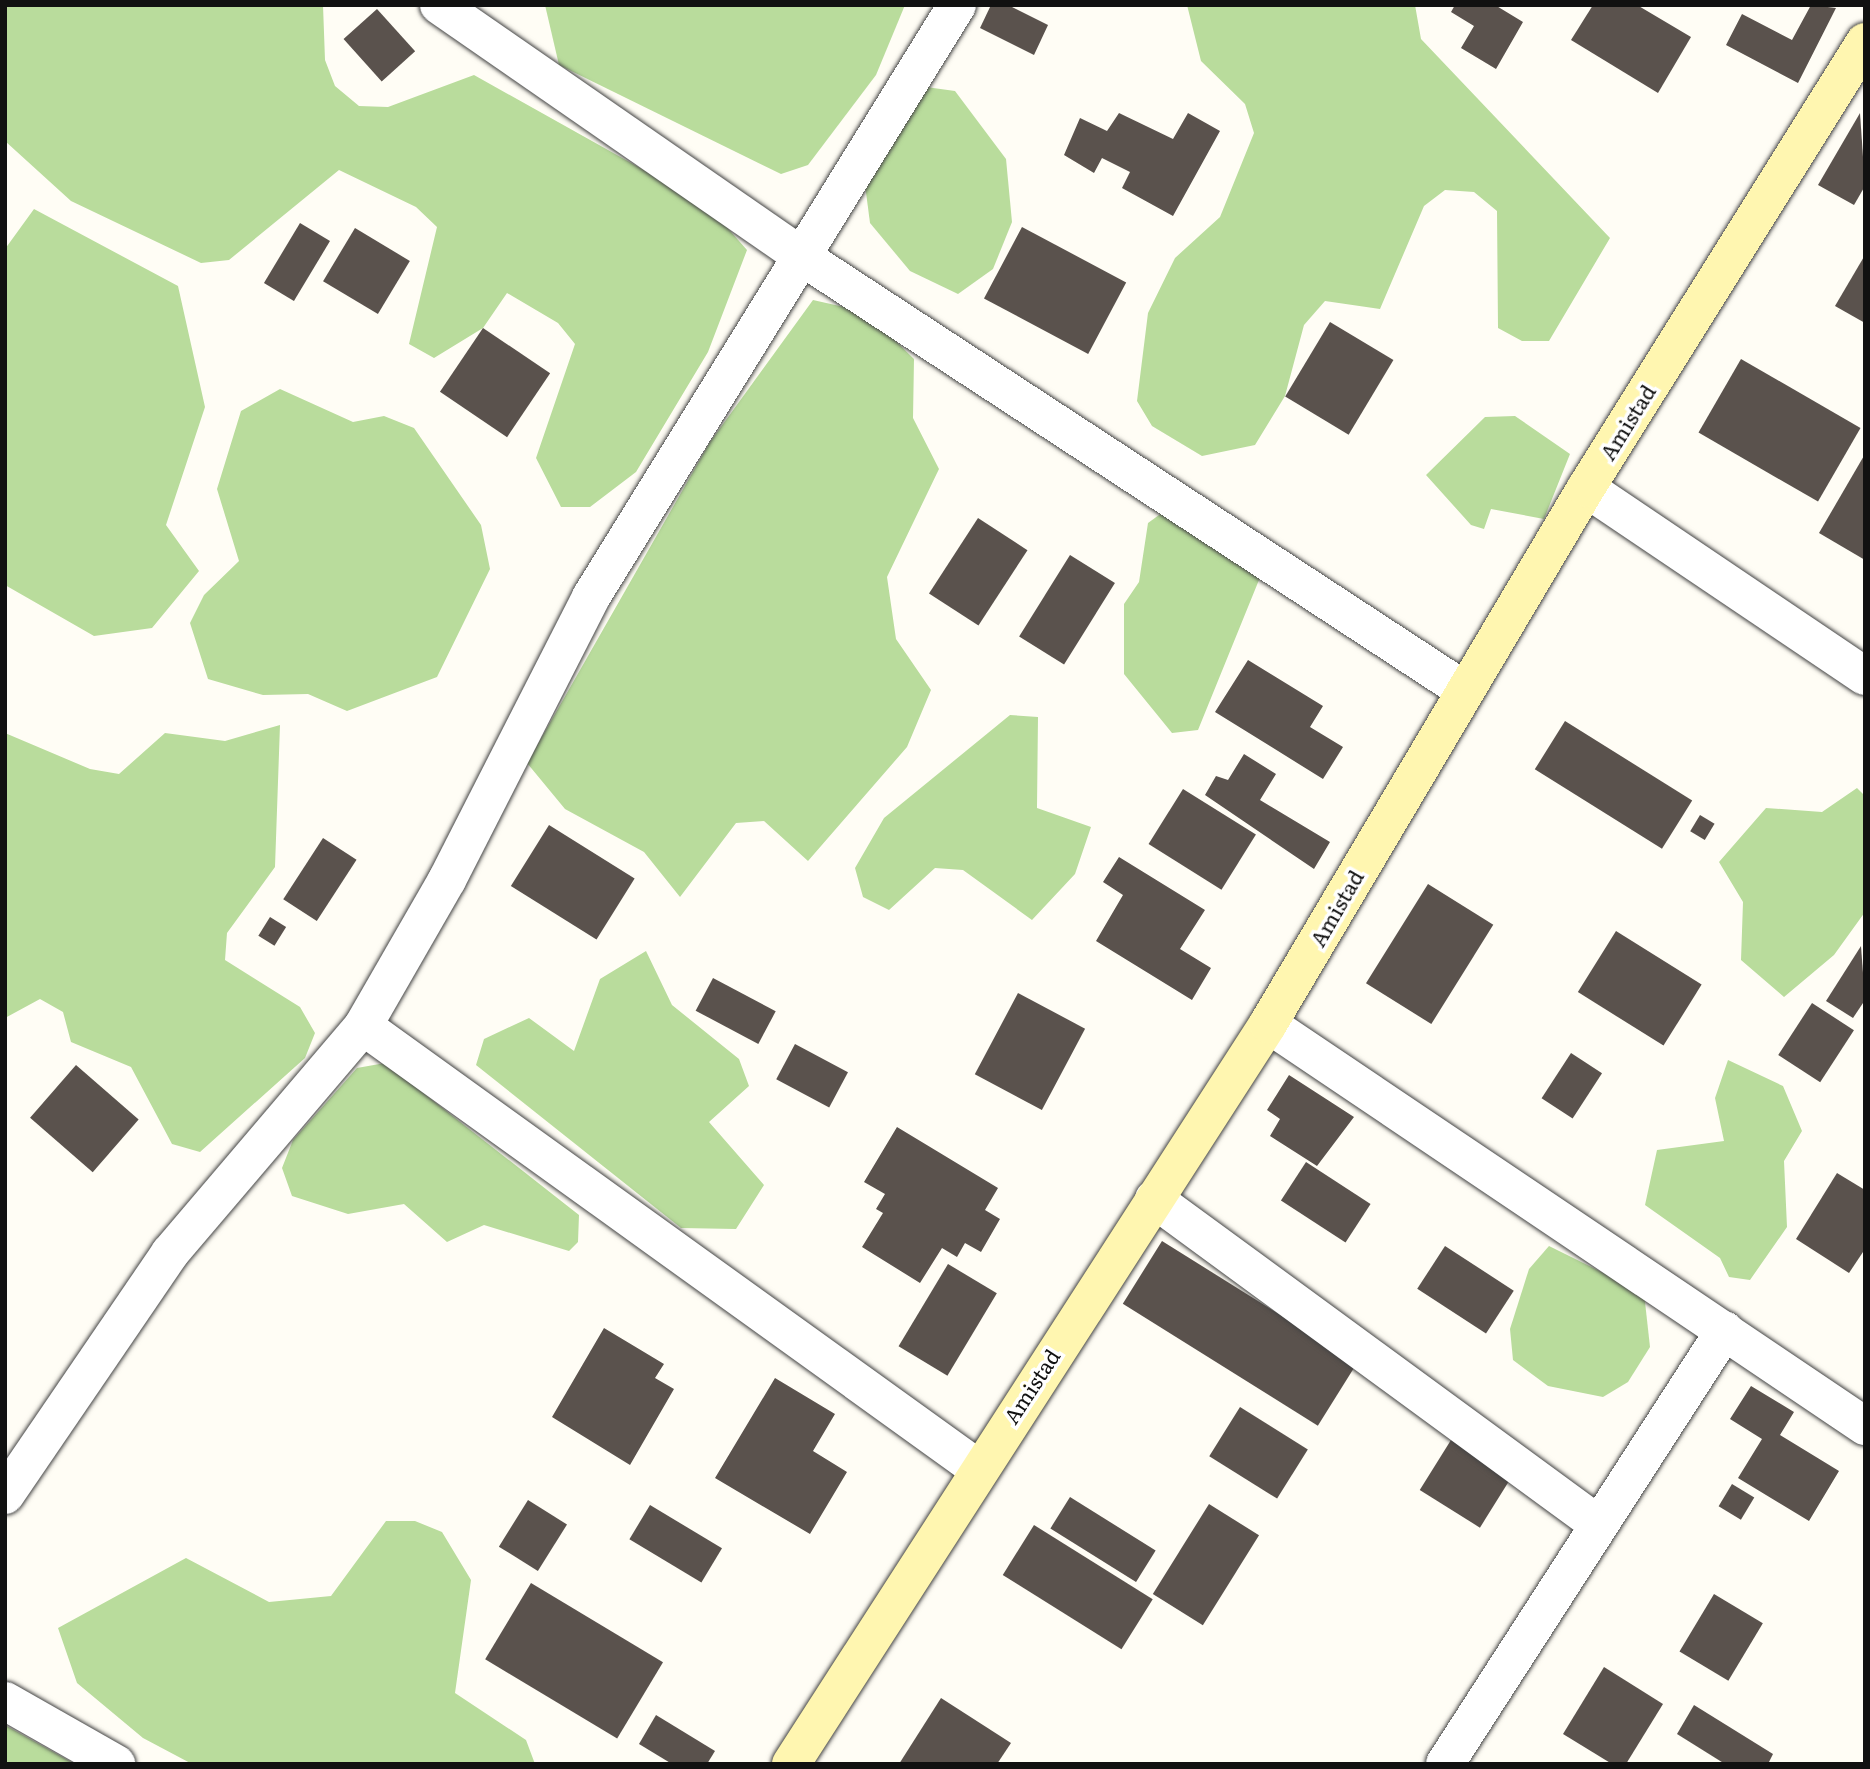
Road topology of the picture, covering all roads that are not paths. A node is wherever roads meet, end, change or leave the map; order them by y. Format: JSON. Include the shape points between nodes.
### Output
{"nodes":[{"id":1,"x":439,"y":5,"type":"edge"},
{"id":2,"x":957,"y":5,"type":"edge"},
{"id":3,"x":1865,"y":42,"type":"edge"},
{"id":4,"x":804,"y":258,"type":"junction"},
{"id":5,"x":1586,"y":488,"type":"junction"},
{"id":6,"x":1865,"y":676,"type":"edge"},
{"id":7,"x":1464,"y":690,"type":"junction"},
{"id":8,"x":1268,"y":1024,"type":"junction"},
{"id":9,"x":363,"y":1026,"type":"junction"},
{"id":10,"x":1154,"y":1199,"type":"junction"},
{"id":11,"x":1725,"y":1330,"type":"junction"},
{"id":12,"x":1865,"y":1426,"type":"edge"},
{"id":13,"x":977,"y":1468,"type":"junction"},
{"id":14,"x":5,"y":1495,"type":"edge"},
{"id":15,"x":1595,"y":1522,"type":"junction"},
{"id":16,"x":5,"y":1701,"type":"edge"},
{"id":17,"x":116,"y":1764,"type":"edge"},
{"id":18,"x":791,"y":1764,"type":"edge"},
{"id":19,"x":1445,"y":1764,"type":"edge"}],
"edges":[{"from":1,"to":4,"type":"street"},
{"from":2,"to":4,"type":"street"},
{"from":3,"to":5,"type":"street","name":"Amistad"},
{"from":4,"to":7,"type":"street"},
{"from":4,"to":9,"type":"street","via":[[591,597],[447,880]]},
{"from":5,"to":6,"type":"street"},
{"from":5,"to":7,"type":"street","name":"Amistad"},
{"from":7,"to":8,"type":"street","name":"Amistad"},
{"from":8,"to":10,"type":"street","name":"Amistad"},
{"from":8,"to":11,"type":"street"},
{"from":9,"to":13,"type":"street"},
{"from":9,"to":14,"type":"street","via":[[170,1253]]},
{"from":10,"to":13,"type":"street","name":"Amistad"},
{"from":10,"to":15,"type":"street"},
{"from":11,"to":12,"type":"street"},
{"from":11,"to":15,"type":"street"},
{"from":13,"to":18,"type":"street","name":"Amistad"},
{"from":15,"to":19,"type":"street"},
{"from":16,"to":17,"type":"street"}]}
